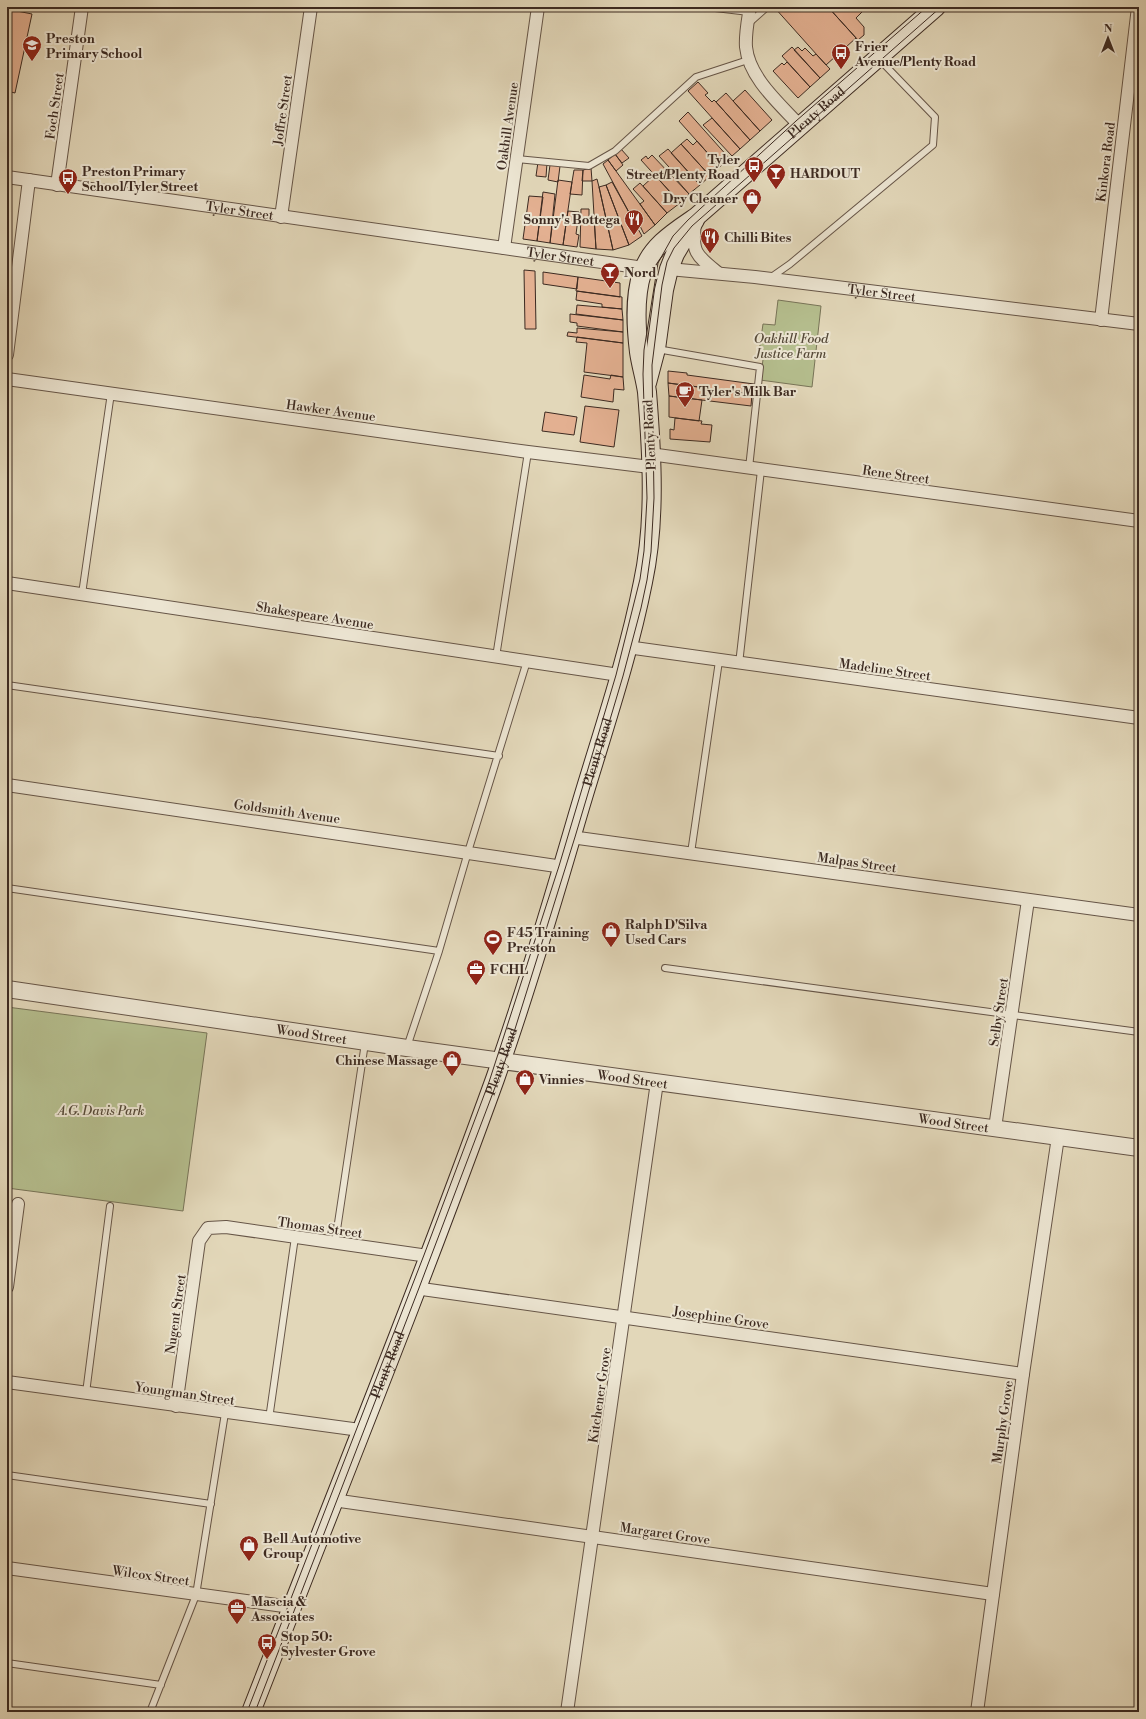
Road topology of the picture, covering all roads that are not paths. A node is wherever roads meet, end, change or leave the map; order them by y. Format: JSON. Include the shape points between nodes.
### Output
{"nodes":[{"id":1,"x":82,"y":7,"type":"edge"},
{"id":2,"x":311,"y":7,"type":"edge"},
{"id":3,"x":538,"y":7,"type":"edge"},
{"id":4,"x":707,"y":7,"type":"edge"},
{"id":5,"x":767,"y":7,"type":"edge"},
{"id":6,"x":936,"y":7,"type":"edge"},
{"id":7,"x":1138,"y":7,"type":"edge"},
{"id":8,"x":749,"y":14,"type":"edge"},
{"id":9,"x":878,"y":58,"type":"junction"},
{"id":10,"x":748,"y":60,"type":"junction"},
{"id":11,"x":800,"y":126,"type":"junction"},
{"id":12,"x":516,"y":159,"type":"junction"},
{"id":13,"x":7,"y":177,"type":"edge"},
{"id":14,"x":29,"y":180,"type":"junction"},
{"id":15,"x":57,"y":184,"type":"junction"},
{"id":16,"x":281,"y":217,"type":"junction"},
{"id":17,"x":696,"y":217,"type":"junction"},
{"id":18,"x":504,"y":248,"type":"junction"},
{"id":19,"x":644,"y":268,"type":"junction"},
{"id":20,"x":669,"y":269,"type":"junction"},
{"id":21,"x":718,"y":273,"type":"junction"},
{"id":22,"x":768,"y":279,"type":"junction"},
{"id":23,"x":1101,"y":320,"type":"junction"},
{"id":24,"x":1139,"y":324,"type":"edge"},
{"id":25,"x":656,"y":349,"type":"junction"},
{"id":26,"x":7,"y":355,"type":"edge"},
{"id":27,"x":7,"y":379,"type":"edge"},
{"id":28,"x":646,"y":386,"type":"junction"},
{"id":29,"x":111,"y":393,"type":"junction"},
{"id":30,"x":528,"y":452,"type":"junction"},
{"id":31,"x":650,"y":461,"type":"junction"},
{"id":32,"x":755,"y":469,"type":"junction"},
{"id":33,"x":1139,"y":521,"type":"edge"},
{"id":34,"x":7,"y":583,"type":"edge"},
{"id":35,"x":82,"y":594,"type":"junction"},
{"id":36,"x":627,"y":647,"type":"junction"},
{"id":37,"x":496,"y":657,"type":"junction"},
{"id":38,"x":527,"y":661,"type":"junction"},
{"id":39,"x":719,"y":661,"type":"junction"},
{"id":40,"x":739,"y":664,"type":"junction"},
{"id":41,"x":619,"y":675,"type":"junction"},
{"id":42,"x":7,"y":686,"type":"edge"},
{"id":43,"x":1139,"y":718,"type":"edge"},
{"id":44,"x":499,"y":756,"type":"junction"},
{"id":45,"x":7,"y":785,"type":"edge"},
{"id":46,"x":572,"y":837,"type":"junction"},
{"id":47,"x":468,"y":852,"type":"junction"},
{"id":48,"x":691,"y":853,"type":"junction"},
{"id":49,"x":563,"y":867,"type":"junction"},
{"id":50,"x":7,"y":888,"type":"edge"},
{"id":51,"x":1028,"y":900,"type":"junction"},
{"id":52,"x":1139,"y":915,"type":"edge"},
{"id":53,"x":439,"y":951,"type":"junction"},
{"id":54,"x":665,"y":968,"type":"dead end"},
{"id":55,"x":7,"y":989,"type":"edge"},
{"id":56,"x":1011,"y":1015,"type":"junction"},
{"id":57,"x":1139,"y":1032,"type":"edge"},
{"id":58,"x":366,"y":1042,"type":"junction"},
{"id":59,"x":407,"y":1048,"type":"junction"},
{"id":60,"x":501,"y":1060,"type":"junction"},
{"id":61,"x":657,"y":1082,"type":"junction"},
{"id":62,"x":995,"y":1128,"type":"junction"},
{"id":63,"x":1058,"y":1137,"type":"junction"},
{"id":64,"x":1139,"y":1148,"type":"edge"},
{"id":65,"x":18,"y":1204,"type":"dead end"},
{"id":66,"x":110,"y":1206,"type":"dead end"},
{"id":67,"x":208,"y":1228,"type":"joint"},
{"id":68,"x":295,"y":1237,"type":"junction"},
{"id":69,"x":336,"y":1243,"type":"junction"},
{"id":70,"x":428,"y":1256,"type":"junction"},
{"id":71,"x":7,"y":1287,"type":"edge"},
{"id":72,"x":416,"y":1288,"type":"junction"},
{"id":73,"x":624,"y":1317,"type":"junction"},
{"id":74,"x":1023,"y":1374,"type":"junction"},
{"id":75,"x":7,"y":1382,"type":"edge"},
{"id":76,"x":86,"y":1393,"type":"junction"},
{"id":77,"x":176,"y":1406,"type":"junction"},
{"id":78,"x":225,"y":1413,"type":"junction"},
{"id":79,"x":270,"y":1419,"type":"junction"},
{"id":80,"x":360,"y":1430,"type":"junction"},
{"id":81,"x":7,"y":1475,"type":"edge"},
{"id":82,"x":333,"y":1500,"type":"junction"},
{"id":83,"x":211,"y":1504,"type":"junction"},
{"id":84,"x":593,"y":1537,"type":"junction"},
{"id":85,"x":7,"y":1568,"type":"edge"},
{"id":86,"x":993,"y":1594,"type":"junction"},
{"id":87,"x":196,"y":1595,"type":"junction"},
{"id":88,"x":291,"y":1608,"type":"junction"},
{"id":89,"x":7,"y":1663,"type":"edge"},
{"id":90,"x":161,"y":1685,"type":"junction"},
{"id":91,"x":150,"y":1712,"type":"edge"},
{"id":92,"x":251,"y":1712,"type":"edge"},
{"id":93,"x":567,"y":1712,"type":"edge"},
{"id":94,"x":977,"y":1712,"type":"edge"}],
"edges":[{"from":1,"to":15,"type":"street","name":"Foch Street"},
{"from":2,"to":16,"type":"street","name":"Joffre Street"},
{"from":3,"to":12,"type":"street","name":"Oakhill Avenue"},
{"from":4,"to":8,"type":"lane"},
{"from":5,"to":8,"type":"lane"},
{"from":6,"to":9,"type":"main road","name":"Plenty Road"},
{"from":7,"to":23,"type":"street","name":"Kinkora Road"},
{"from":8,"to":10,"type":"street","via":[[746,46]]},
{"from":9,"to":11,"type":"main road","name":"Plenty Road"},
{"from":9,"to":22,"type":"lane","via":[[935,117],[933,144],[790,264]]},
{"from":10,"to":11,"type":"street","via":[[758,79]]},
{"from":10,"to":12,"type":"lane","via":[[696,77],[615,151],[589,166]]},
{"from":11,"to":17,"type":"main road","name":"Plenty Road"},
{"from":12,"to":18,"type":"street","name":"Oakhill Avenue"},
{"from":13,"to":14,"type":"street","name":"Tyler Street"},
{"from":14,"to":15,"type":"street","name":"Tyler Street"},
{"from":14,"to":26,"type":"street"},
{"from":15,"to":16,"type":"street","name":"Tyler Street"},
{"from":16,"to":18,"type":"street","name":"Tyler Street"},
{"from":17,"to":19,"type":"main road","name":"Plenty Road","via":[[663,241]]},
{"from":17,"to":20,"type":"main road","name":"Plenty Road"},
{"from":17,"to":21,"type":"street","via":[[694,248]]},
{"from":18,"to":19,"type":"street","name":"Tyler Street"},
{"from":19,"to":20,"type":"main road","name":"Tyler Street"},
{"from":19,"to":28,"type":"main road","name":"Plenty Road","via":[[637,308],[639,348]]},
{"from":20,"to":21,"type":"street","name":"Tyler Street"},
{"from":20,"to":25,"type":"main road","name":"Plenty Road"},
{"from":21,"to":22,"type":"street","name":"Tyler Street"},
{"from":22,"to":23,"type":"street","name":"Tyler Street"},
{"from":23,"to":24,"type":"street","name":"Tyler Street"},
{"from":25,"to":28,"type":"main road","name":"Plenty Road"},
{"from":25,"to":32,"type":"lane","via":[[760,367]]},
{"from":27,"to":29,"type":"street","name":"Hawker Avenue"},
{"from":28,"to":31,"type":"main road","name":"Plenty Road"},
{"from":29,"to":30,"type":"street","name":"Hawker Avenue"},
{"from":29,"to":35,"type":"lane"},
{"from":30,"to":31,"type":"street","name":"Hawker Avenue"},
{"from":30,"to":37,"type":"lane"},
{"from":31,"to":32,"type":"street","name":"Rene Street"},
{"from":31,"to":36,"type":"main road","name":"Plenty Road","via":[[648,551],[644,580]]},
{"from":32,"to":33,"type":"street","name":"Rene Street"},
{"from":32,"to":40,"type":"lane"},
{"from":34,"to":35,"type":"street","name":"Shakespeare Avenue"},
{"from":35,"to":37,"type":"street","name":"Shakespeare Avenue"},
{"from":36,"to":39,"type":"street","name":"Madeline Street"},
{"from":36,"to":41,"type":"main road","name":"Plenty Road"},
{"from":37,"to":38,"type":"street","name":"Shakespeare Avenue"},
{"from":38,"to":41,"type":"street","name":"Shakespeare Avenue"},
{"from":38,"to":44,"type":"lane"},
{"from":39,"to":40,"type":"street","name":"Madeline Street"},
{"from":39,"to":48,"type":"lane"},
{"from":40,"to":43,"type":"street","name":"Madeline Street"},
{"from":41,"to":46,"type":"main road","name":"Plenty Road"},
{"from":42,"to":44,"type":"lane"},
{"from":44,"to":47,"type":"lane"},
{"from":45,"to":47,"type":"street","name":"Goldsmith Avenue"},
{"from":46,"to":48,"type":"street","name":"Malpas Street"},
{"from":46,"to":49,"type":"main road","name":"Plenty Road"},
{"from":47,"to":49,"type":"street","name":"Goldsmith Avenue"},
{"from":47,"to":53,"type":"lane"},
{"from":48,"to":51,"type":"street","name":"Malpas Street"},
{"from":49,"to":60,"type":"main road","name":"Plenty Road"},
{"from":50,"to":53,"type":"lane"},
{"from":51,"to":52,"type":"street","name":"Malpas Street"},
{"from":51,"to":56,"type":"street","name":"Selby Street"},
{"from":53,"to":59,"type":"lane"},
{"from":54,"to":56,"type":"lane"},
{"from":55,"to":58,"type":"street","name":"Wood Street"},
{"from":56,"to":57,"type":"lane"},
{"from":56,"to":62,"type":"street","name":"Selby Street"},
{"from":58,"to":59,"type":"street","name":"Wood Street"},
{"from":58,"to":69,"type":"lane"},
{"from":59,"to":60,"type":"street","name":"Wood Street"},
{"from":60,"to":61,"type":"street","name":"Wood Street"},
{"from":60,"to":70,"type":"main road","name":"Plenty Road"},
{"from":61,"to":62,"type":"street","name":"Wood Street"},
{"from":61,"to":73,"type":"street","name":"Kitchener Grove"},
{"from":62,"to":63,"type":"street","name":"Wood Street"},
{"from":63,"to":64,"type":"street","name":"Wood Street"},
{"from":63,"to":74,"type":"street","name":"Murphy Grove"},
{"from":65,"to":71,"type":"street"},
{"from":66,"to":76,"type":"lane"},
{"from":67,"to":68,"type":"street","name":"Thomas Street"},
{"from":67,"to":77,"type":"street","name":"Nugent Street","via":[[199,1242]]},
{"from":68,"to":69,"type":"street","name":"Thomas Street"},
{"from":68,"to":79,"type":"lane"},
{"from":69,"to":70,"type":"street","name":"Thomas Street"},
{"from":70,"to":72,"type":"main road","name":"Plenty Road"},
{"from":72,"to":73,"type":"street","name":"Josephine Grove"},
{"from":72,"to":80,"type":"main road","name":"Plenty Road"},
{"from":73,"to":74,"type":"street","name":"Josephine Grove"},
{"from":73,"to":84,"type":"street","name":"Kitchener Grove"},
{"from":74,"to":86,"type":"street","name":"Murphy Grove"},
{"from":75,"to":76,"type":"street","name":"Youngman Street"},
{"from":76,"to":77,"type":"street","name":"Youngman Street"},
{"from":77,"to":78,"type":"street","name":"Youngman Street"},
{"from":78,"to":79,"type":"street","name":"Youngman Street"},
{"from":78,"to":83,"type":"lane"},
{"from":79,"to":80,"type":"street","name":"Youngman Street"},
{"from":80,"to":82,"type":"main road","name":"Plenty Road"},
{"from":81,"to":83,"type":"lane"},
{"from":82,"to":84,"type":"street","name":"Margaret Grove"},
{"from":82,"to":88,"type":"main road","name":"Plenty Road"},
{"from":83,"to":87,"type":"lane"},
{"from":84,"to":86,"type":"street","name":"Margaret Grove"},
{"from":84,"to":93,"type":"street","name":"Kitchener Grove"},
{"from":85,"to":87,"type":"street","name":"Wilcox Street"},
{"from":86,"to":94,"type":"street","name":"Murphy Grove"},
{"from":87,"to":88,"type":"street","name":"Wilcox Street"},
{"from":87,"to":90,"type":"lane"},
{"from":88,"to":92,"type":"main road","name":"Plenty Road"},
{"from":89,"to":90,"type":"lane"},
{"from":90,"to":91,"type":"lane"}]}
